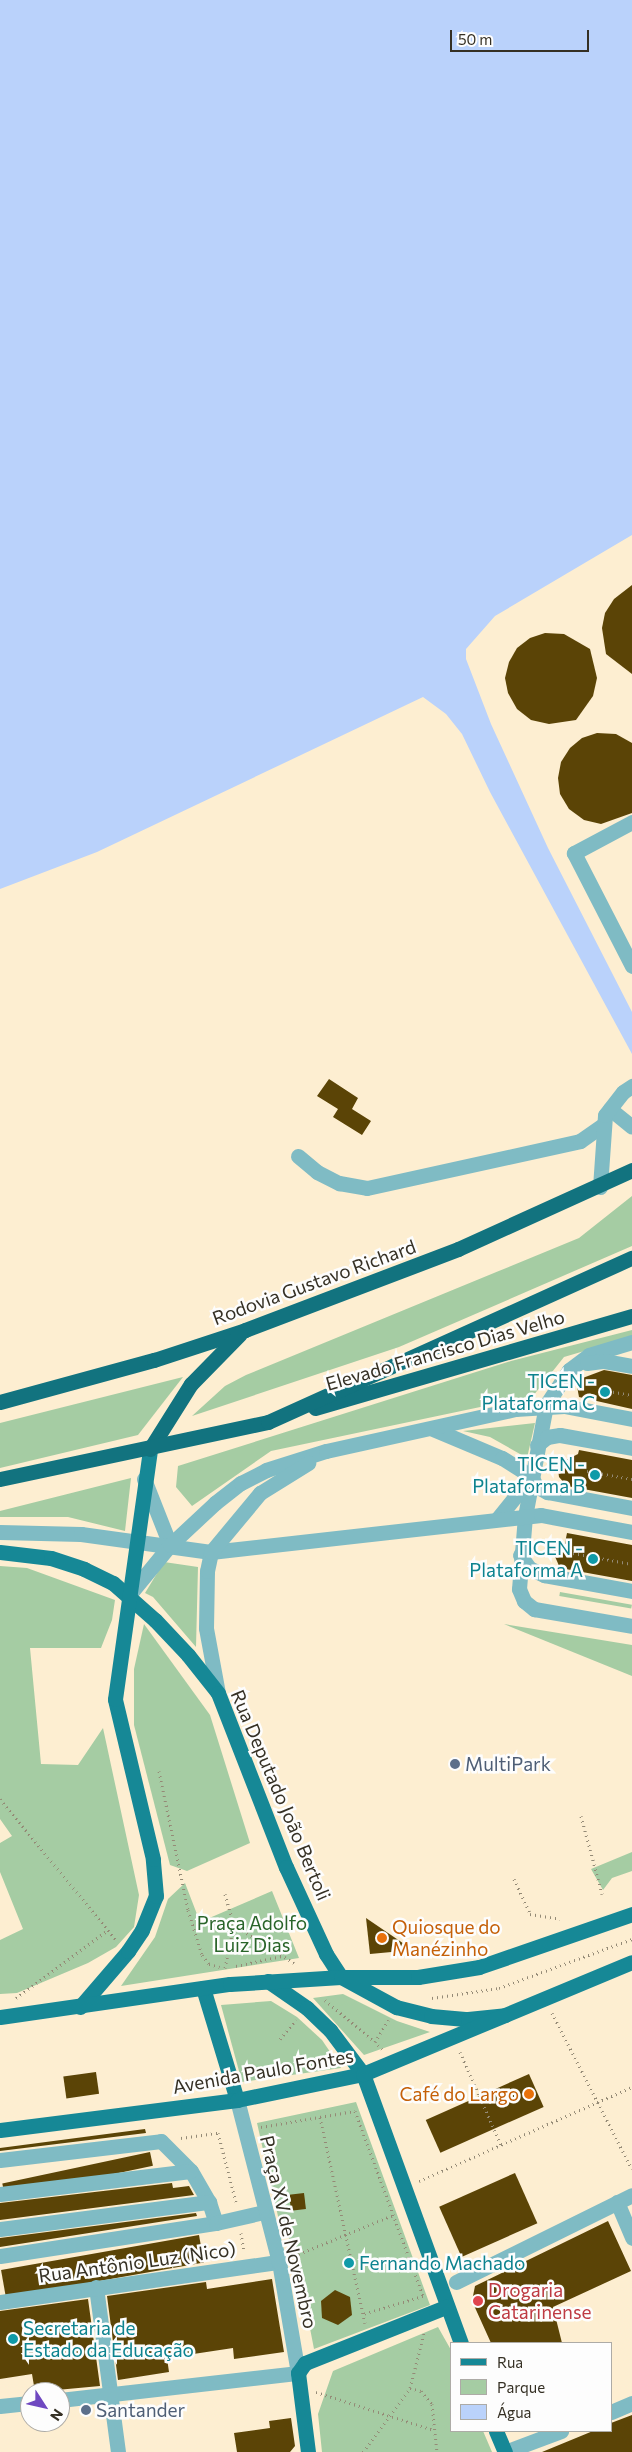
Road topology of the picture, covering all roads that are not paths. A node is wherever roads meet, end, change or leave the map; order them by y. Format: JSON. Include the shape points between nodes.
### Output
{"nodes":[{"id":1,"x":632,"y":822,"type":"edge"},
{"id":2,"x":632,"y":966,"type":"edge"},
{"id":3,"x":632,"y":1086,"type":"edge"},
{"id":4,"x":610,"y":1109,"type":"junction"},
{"id":5,"x":603,"y":1125,"type":"junction"},
{"id":6,"x":632,"y":1127,"type":"edge"},
{"id":7,"x":298,"y":1156,"type":"dead end"},
{"id":8,"x":632,"y":1170,"type":"edge"},
{"id":9,"x":600,"y":1187,"type":"junction"},
{"id":10,"x":632,"y":1258,"type":"edge"},
{"id":11,"x":632,"y":1316,"type":"edge"},
{"id":12,"x":245,"y":1330,"type":"junction"},
{"id":13,"x":632,"y":1342,"type":"edge"},
{"id":14,"x":632,"y":1366,"type":"edge"},
{"id":15,"x":569,"y":1370,"type":"junction"},
{"id":16,"x":554,"y":1389,"type":"junction"},
{"id":17,"x":0,"y":1402,"type":"edge"},
{"id":18,"x":546,"y":1405,"type":"junction"},
{"id":19,"x":564,"y":1406,"type":"junction"},
{"id":20,"x":632,"y":1420,"type":"edge"},
{"id":21,"x":268,"y":1422,"type":"junction"},
{"id":22,"x":433,"y":1430,"type":"junction"},
{"id":23,"x":537,"y":1445,"type":"junction"},
{"id":24,"x":632,"y":1448,"type":"edge"},
{"id":25,"x":150,"y":1449,"type":"junction"},
{"id":26,"x":326,"y":1451,"type":"junction"},
{"id":27,"x":531,"y":1476,"type":"junction"},
{"id":28,"x":0,"y":1479,"type":"edge"},
{"id":29,"x":144,"y":1479,"type":"junction"},
{"id":30,"x":632,"y":1508,"type":"edge"},
{"id":31,"x":541,"y":1515,"type":"junction"},
{"id":32,"x":525,"y":1516,"type":"junction"},
{"id":33,"x":498,"y":1518,"type":"junction"},
{"id":34,"x":229,"y":1530,"type":"junction"},
{"id":35,"x":0,"y":1532,"type":"edge"},
{"id":36,"x":632,"y":1532,"type":"edge"},
{"id":37,"x":523,"y":1533,"type":"junction"},
{"id":38,"x":136,"y":1541,"type":"junction"},
{"id":39,"x":170,"y":1545,"type":"junction"},
{"id":40,"x":239,"y":1550,"type":"junction"},
{"id":41,"x":0,"y":1552,"type":"edge"},
{"id":42,"x":211,"y":1552,"type":"junction"},
{"id":43,"x":520,"y":1555,"type":"junction"},
{"id":44,"x":632,"y":1591,"type":"edge"},
{"id":45,"x":129,"y":1595,"type":"junction"},
{"id":46,"x":632,"y":1626,"type":"edge"},
{"id":47,"x":218,"y":1693,"type":"junction"},
{"id":48,"x":632,"y":1914,"type":"edge"},
{"id":49,"x":632,"y":1962,"type":"edge"},
{"id":50,"x":341,"y":1977,"type":"junction"},
{"id":51,"x":268,"y":1981,"type":"junction"},
{"id":52,"x":203,"y":1988,"type":"junction"},
{"id":53,"x":80,"y":2007,"type":"junction"},
{"id":54,"x":505,"y":2015,"type":"junction"},
{"id":55,"x":0,"y":2017,"type":"edge"},
{"id":56,"x":363,"y":2074,"type":"junction"},
{"id":57,"x":237,"y":2100,"type":"junction"},
{"id":58,"x":0,"y":2130,"type":"edge"},
{"id":59,"x":0,"y":2160,"type":"edge"},
{"id":60,"x":191,"y":2171,"type":"junction"},
{"id":61,"x":0,"y":2194,"type":"edge"},
{"id":62,"x":632,"y":2195,"type":"edge"},
{"id":63,"x":209,"y":2202,"type":"junction"},
{"id":64,"x":617,"y":2202,"type":"junction"},
{"id":65,"x":264,"y":2212,"type":"junction"},
{"id":66,"x":216,"y":2223,"type":"junction"},
{"id":67,"x":0,"y":2229,"type":"edge"},
{"id":68,"x":632,"y":2238,"type":"edge"},
{"id":69,"x":0,"y":2256,"type":"edge"},
{"id":70,"x":279,"y":2262,"type":"junction"},
{"id":71,"x":456,"y":2282,"type":"dead end"},
{"id":72,"x":96,"y":2287,"type":"junction"},
{"id":73,"x":0,"y":2302,"type":"edge"},
{"id":74,"x":446,"y":2307,"type":"junction"},
{"id":75,"x":461,"y":2342,"type":"edge"},
{"id":76,"x":299,"y":2380,"type":"junction"},
{"id":77,"x":110,"y":2394,"type":"junction"},
{"id":78,"x":70,"y":2399,"type":"edge"},
{"id":79,"x":20,"y":2404,"type":"edge"},
{"id":80,"x":632,"y":2404,"type":"edge"},
{"id":81,"x":0,"y":2406,"type":"edge"},
{"id":82,"x":612,"y":2412,"type":"edge"},
{"id":83,"x":496,"y":2432,"type":"edge"},
{"id":84,"x":558,"y":2432,"type":"edge"},
{"id":85,"x":118,"y":2452,"type":"edge"},
{"id":86,"x":308,"y":2452,"type":"edge"},
{"id":87,"x":505,"y":2452,"type":"edge"}],
"edges":[{"from":1,"to":2,"type":"street","via":[[574,853]]},
{"from":3,"to":4,"type":"street"},
{"from":4,"to":5,"type":"street","via":[[604,1115]]},
{"from":4,"to":6,"type":"street"},
{"from":5,"to":7,"type":"street","via":[[580,1141],[367,1188],[339,1183],[316,1172]]},
{"from":5,"to":9,"type":"street"},
{"from":8,"to":9,"type":"highway","name":"Rodovia Gustavo Richard"},
{"from":9,"to":12,"type":"highway","name":"Rodovia Gustavo Richard","via":[[458,1249]]},
{"from":10,"to":21,"type":"highway"},
{"from":11,"to":21,"type":"highway","name":"Elevado Francisco Dias Velho"},
{"from":12,"to":17,"type":"highway","name":"Rodovia Gustavo Richard","via":[[154,1360]]},
{"from":12,"to":25,"type":"highway","via":[[191,1384]]},
{"from":13,"to":15,"type":"street","via":[[589,1355]]},
{"from":14,"to":15,"type":"street","via":[[604,1361]]},
{"from":15,"to":16,"type":"street"},
{"from":16,"to":18,"type":"street"},
{"from":16,"to":19,"type":"street"},
{"from":18,"to":19,"type":"street"},
{"from":18,"to":22,"type":"street","via":[[515,1409]]},
{"from":18,"to":23,"type":"street"},
{"from":19,"to":20,"type":"street"},
{"from":21,"to":25,"type":"highway"},
{"from":22,"to":26,"type":"street"},
{"from":22,"to":27,"type":"street","via":[[502,1458]]},
{"from":23,"to":24,"type":"street","via":[[547,1437],[560,1435]]},
{"from":23,"to":27,"type":"street"},
{"from":25,"to":28,"type":"highway"},
{"from":25,"to":29,"type":"main road"},
{"from":26,"to":34,"type":"street","via":[[260,1493]]},
{"from":26,"to":39,"type":"street","via":[[266,1470],[241,1483]]},
{"from":27,"to":30,"type":"street","via":[[536,1486],[547,1492]]},
{"from":27,"to":32,"type":"street"},
{"from":27,"to":33,"type":"street"},
{"from":29,"to":38,"type":"main road"},
{"from":29,"to":39,"type":"street"},
{"from":31,"to":32,"type":"street"},
{"from":31,"to":36,"type":"street"},
{"from":31,"to":37,"type":"street"},
{"from":32,"to":33,"type":"street"},
{"from":32,"to":37,"type":"street"},
{"from":33,"to":40,"type":"street"},
{"from":34,"to":40,"type":"street"},
{"from":34,"to":42,"type":"street"},
{"from":35,"to":38,"type":"street","via":[[47,1532]]},
{"from":37,"to":43,"type":"street"},
{"from":38,"to":39,"type":"street"},
{"from":38,"to":45,"type":"main road"},
{"from":39,"to":42,"type":"street"},
{"from":39,"to":45,"type":"street"},
{"from":40,"to":42,"type":"street"},
{"from":41,"to":45,"type":"main road","name":"Rua Deputado João Bertoli","via":[[51,1558],[84,1569]]},
{"from":42,"to":47,"type":"street","via":[[207,1571],[206,1628]]},
{"from":43,"to":44,"type":"street","via":[[530,1568],[544,1575]]},
{"from":43,"to":46,"type":"street","via":[[519,1589],[524,1601],[534,1608]]},
{"from":45,"to":47,"type":"main road","name":"Rua Deputado João Bertoli","via":[[188,1655]]},
{"from":45,"to":53,"type":"main road","via":[[115,1699],[153,1859],[156,1896],[133,1944]]},
{"from":47,"to":50,"type":"main road","name":"Rua Deputado João Bertoli","via":[[286,1867],[326,1954]]},
{"from":48,"to":50,"type":"main road","via":[[478,1967],[418,1977]]},
{"from":49,"to":54,"type":"main road","name":"Avenida Paulo Fontes"},
{"from":50,"to":51,"type":"main road"},
{"from":50,"to":54,"type":"main road","via":[[396,2007],[431,2016],[468,2019]]},
{"from":51,"to":52,"type":"main road"},
{"from":51,"to":56,"type":"main road","via":[[307,2008],[330,2030]]},
{"from":52,"to":53,"type":"main road"},
{"from":52,"to":57,"type":"main road"},
{"from":53,"to":55,"type":"main road"},
{"from":54,"to":56,"type":"main road","name":"Avenida Paulo Fontes"},
{"from":56,"to":57,"type":"main road","name":"Avenida Paulo Fontes"},
{"from":56,"to":74,"type":"main road"},
{"from":57,"to":58,"type":"main road","name":"Avenida Paulo Fontes"},
{"from":57,"to":65,"type":"street","name":"Praça XV de Novembro"},
{"from":59,"to":60,"type":"street","via":[[161,2141]]},
{"from":60,"to":61,"type":"street"},
{"from":60,"to":63,"type":"street"},
{"from":62,"to":64,"type":"street"},
{"from":63,"to":66,"type":"street"},
{"from":63,"to":67,"type":"street"},
{"from":64,"to":68,"type":"street"},
{"from":64,"to":71,"type":"street"},
{"from":65,"to":66,"type":"street"},
{"from":65,"to":70,"type":"street","name":"Praça XV de Novembro"},
{"from":66,"to":69,"type":"street"},
{"from":70,"to":72,"type":"street","name":"Rua Antônio Luz (Nico)"},
{"from":70,"to":76,"type":"street","name":"Praça XV de Novembro"},
{"from":72,"to":73,"type":"street","name":"Rua Antônio Luz (Nico)"},
{"from":72,"to":77,"type":"street"},
{"from":74,"to":75,"type":"main road"},
{"from":74,"to":76,"type":"main road","name":"Praça XV de Novembro","via":[[311,2359]]},
{"from":76,"to":77,"type":"street"},
{"from":76,"to":86,"type":"main road","name":"Praça XV de Novembro"},
{"from":77,"to":78,"type":"street"},
{"from":77,"to":85,"type":"street"},
{"from":79,"to":81,"type":"street"},
{"from":80,"to":82,"type":"street"},
{"from":83,"to":87,"type":"main road"},
{"from":84,"to":87,"type":"street"}]}
